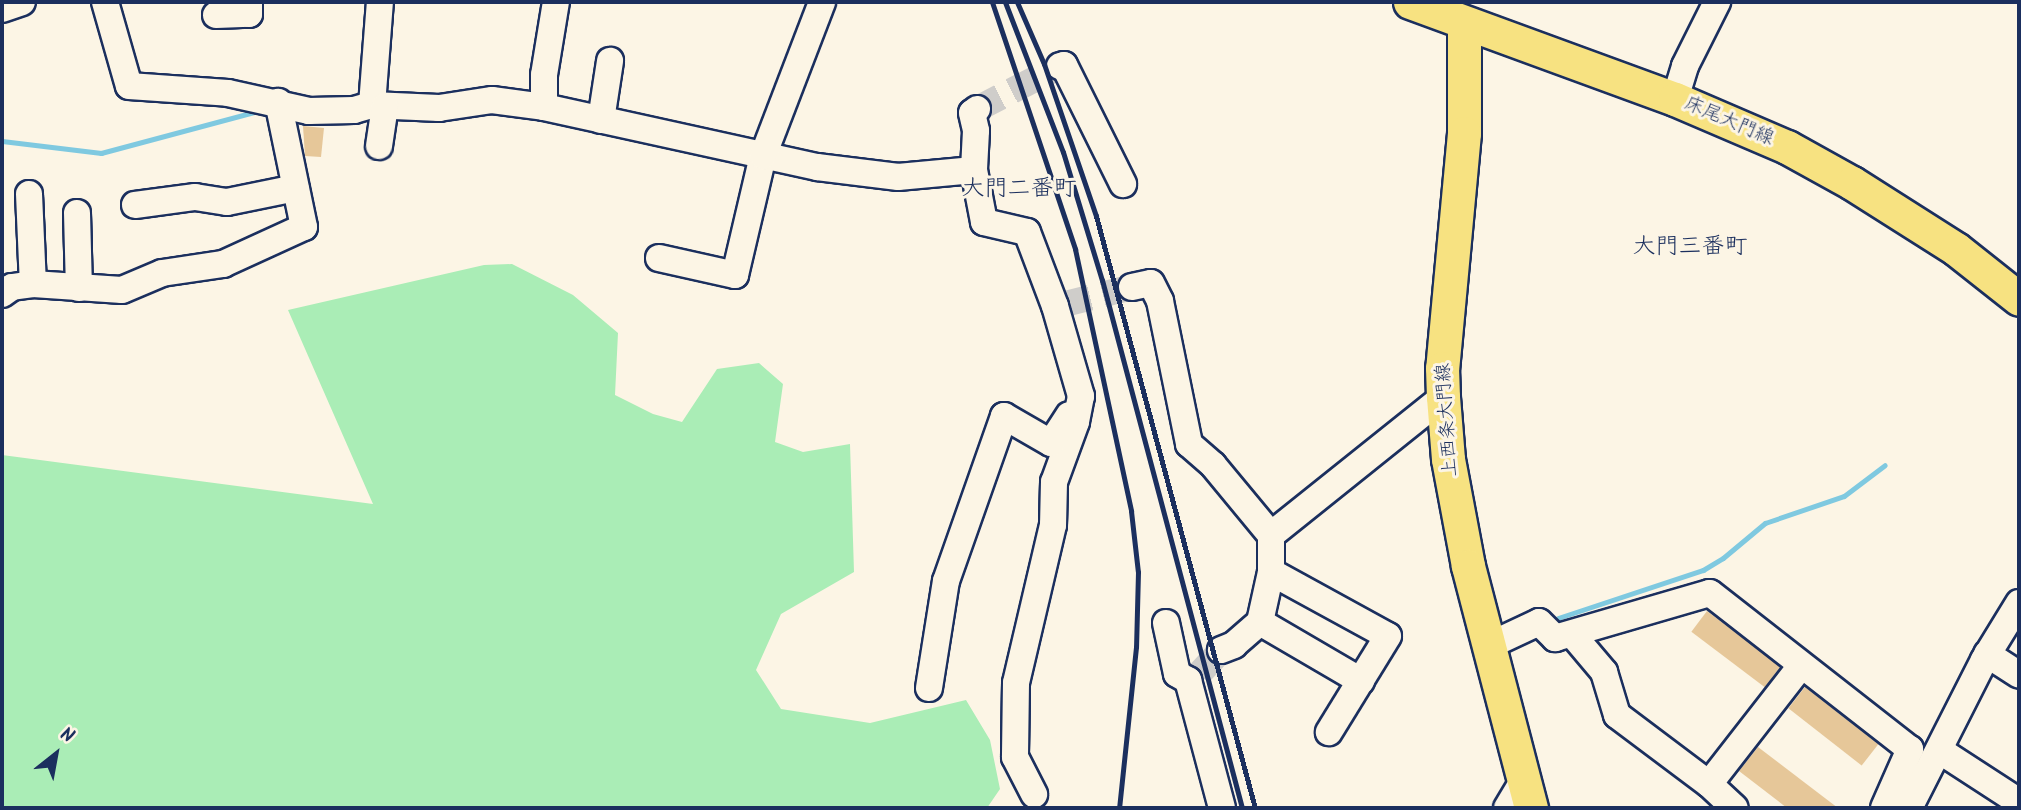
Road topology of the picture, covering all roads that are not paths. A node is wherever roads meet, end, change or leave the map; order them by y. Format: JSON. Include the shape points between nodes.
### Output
{"nodes":[{"id":1,"x":22,"y":2,"type":"edge"},
{"id":2,"x":105,"y":2,"type":"edge"},
{"id":3,"x":249,"y":2,"type":"edge"},
{"id":4,"x":380,"y":2,"type":"edge"},
{"id":5,"x":556,"y":2,"type":"edge"},
{"id":6,"x":822,"y":2,"type":"edge"},
{"id":7,"x":1410,"y":2,"type":"edge"},
{"id":8,"x":1717,"y":2,"type":"edge"},
{"id":9,"x":2,"y":9,"type":"edge"},
{"id":10,"x":1466,"y":13,"type":"edge"},
{"id":11,"x":216,"y":15,"type":"dead end"},
{"id":12,"x":610,"y":61,"type":"dead end"},
{"id":13,"x":1060,"y":66,"type":"dead end"},
{"id":14,"x":1675,"y":99,"type":"junction"},
{"id":15,"x":278,"y":102,"type":"junction"},
{"id":16,"x":378,"y":105,"type":"junction"},
{"id":17,"x":544,"y":107,"type":"junction"},
{"id":18,"x":976,"y":109,"type":"dead end"},
{"id":19,"x":601,"y":120,"type":"junction"},
{"id":20,"x":379,"y":146,"type":"dead end"},
{"id":21,"x":763,"y":156,"type":"junction"},
{"id":22,"x":974,"y":170,"type":"junction"},
{"id":23,"x":1122,"y":184,"type":"dead end"},
{"id":24,"x":296,"y":188,"type":"junction"},
{"id":25,"x":29,"y":194,"type":"dead end"},
{"id":26,"x":135,"y":205,"type":"dead end"},
{"id":27,"x":77,"y":213,"type":"dead end"},
{"id":28,"x":659,"y":258,"type":"dead end"},
{"id":29,"x":33,"y":284,"type":"junction"},
{"id":30,"x":1132,"y":287,"type":"tunnel mouth"},
{"id":31,"x":79,"y":288,"type":"junction"},
{"id":32,"x":2,"y":294,"type":"edge"},
{"id":33,"x":2019,"y":299,"type":"edge"},
{"id":34,"x":1082,"y":396,"type":"junction"},
{"id":35,"x":1443,"y":397,"type":"junction"},
{"id":36,"x":1271,"y":535,"type":"junction"},
{"id":37,"x":1271,"y":572,"type":"junction"},
{"id":38,"x":2019,"y":603,"type":"edge"},
{"id":39,"x":1259,"y":622,"type":"junction"},
{"id":40,"x":1166,"y":623,"type":"dead end"},
{"id":41,"x":1572,"y":634,"type":"junction"},
{"id":42,"x":1488,"y":646,"type":"junction"},
{"id":43,"x":1221,"y":650,"type":"tunnel mouth"},
{"id":44,"x":1987,"y":654,"type":"junction"},
{"id":45,"x":1801,"y":666,"type":"junction"},
{"id":46,"x":2019,"y":675,"type":"edge"},
{"id":47,"x":1360,"y":681,"type":"junction"},
{"id":48,"x":929,"y":688,"type":"dead end"},
{"id":49,"x":1329,"y":732,"type":"dead end"},
{"id":50,"x":1939,"y":750,"type":"junction"},
{"id":51,"x":1709,"y":784,"type":"junction"},
{"id":52,"x":1034,"y":794,"type":"dead end"},
{"id":53,"x":1520,"y":799,"type":"edge"},
{"id":54,"x":2019,"y":802,"type":"edge"},
{"id":55,"x":1217,"y":804,"type":"edge"},
{"id":56,"x":1735,"y":808,"type":"edge"},
{"id":57,"x":1884,"y":808,"type":"edge"},
{"id":58,"x":1909,"y":808,"type":"edge"}],
"edges":[{"from":1,"to":9,"type":"street"},
{"from":2,"to":15,"type":"street","via":[[129,86],[228,93]]},
{"from":3,"to":11,"type":"street","via":[[249,14]]},
{"from":4,"to":16,"type":"street"},
{"from":5,"to":17,"type":"street","via":[[544,75]]},
{"from":6,"to":21,"type":"street"},
{"from":7,"to":10,"type":"main road","name":"床尾大門線"},
{"from":8,"to":14,"type":"street","via":[[1685,66]]},
{"from":10,"to":14,"type":"main road","name":"床尾大門線"},
{"from":10,"to":35,"type":"main road","name":"上西条大門線","via":[[1464,133]]},
{"from":12,"to":19,"type":"street"},
{"from":13,"to":23,"type":"street","via":[[1064,65]]},
{"from":14,"to":33,"type":"main road","name":"床尾大門線","via":[[1775,142],[1852,183],[1956,249]]},
{"from":15,"to":16,"type":"street","via":[[309,111]]},
{"from":15,"to":24,"type":"street"},
{"from":16,"to":17,"type":"street","via":[[439,108],[492,100]]},
{"from":16,"to":20,"type":"street"},
{"from":17,"to":19,"type":"street"},
{"from":18,"to":22,"type":"street","via":[[972,113]]},
{"from":19,"to":21,"type":"street"},
{"from":21,"to":22,"type":"street","via":[[898,177]]},
{"from":21,"to":28,"type":"street","via":[[736,275]]},
{"from":22,"to":34,"type":"street","via":[[984,222],[1027,232],[1060,305]]},
{"from":24,"to":26,"type":"street","via":[[227,202],[195,197]]},
{"from":24,"to":31,"type":"street","via":[[304,227],[292,233],[223,264],[162,273],[122,289]]},
{"from":25,"to":29,"type":"street"},
{"from":27,"to":31,"type":"street"},
{"from":29,"to":31,"type":"street"},
{"from":29,"to":32,"type":"street","via":[[12,287]]},
{"from":30,"to":36,"type":"street","via":[[1151,283],[1160,301],[1189,444],[1213,465]]},
{"from":34,"to":48,"type":"street","via":[[1051,443],[1004,416],[946,581]]},
{"from":34,"to":52,"type":"street","via":[[1054,482],[1053,526],[1016,683],[1015,757]]},
{"from":35,"to":36,"type":"street"},
{"from":35,"to":42,"type":"main road","name":"上西条大門線","via":[[1448,459]]},
{"from":36,"to":37,"type":"street"},
{"from":37,"to":39,"type":"street"},
{"from":37,"to":47,"type":"street","via":[[1388,636]]},
{"from":38,"to":44,"type":"street"},
{"from":39,"to":43,"type":"street","via":[[1234,645]]},
{"from":39,"to":47,"type":"street"},
{"from":40,"to":55,"type":"street","via":[[1177,674],[1193,677]]},
{"from":41,"to":42,"type":"street","via":[[1555,638],[1539,622]]},
{"from":41,"to":45,"type":"street","via":[[1710,593]]},
{"from":41,"to":51,"type":"street","via":[[1604,672],[1617,715]]},
{"from":42,"to":53,"type":"main road","name":"上西条大門線"},
{"from":44,"to":46,"type":"street"},
{"from":44,"to":50,"type":"street"},
{"from":45,"to":51,"type":"street"},
{"from":45,"to":57,"type":"street","via":[[1910,749]]},
{"from":47,"to":49,"type":"street"},
{"from":50,"to":54,"type":"street"},
{"from":50,"to":58,"type":"street"},
{"from":51,"to":56,"type":"street"}]}
